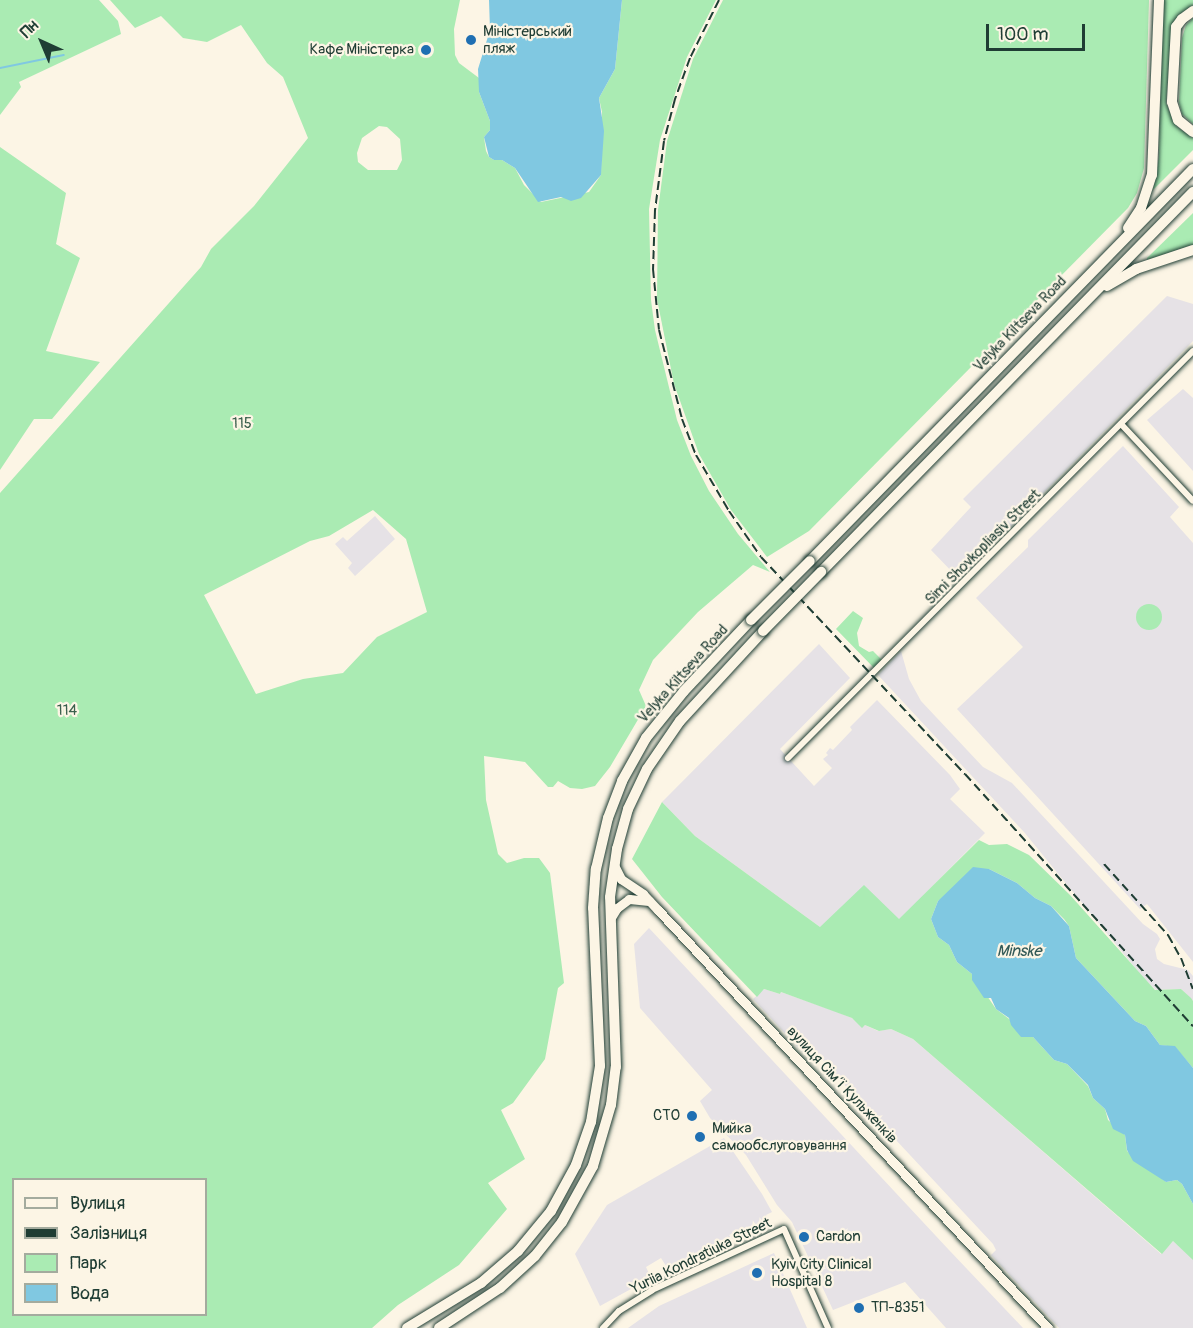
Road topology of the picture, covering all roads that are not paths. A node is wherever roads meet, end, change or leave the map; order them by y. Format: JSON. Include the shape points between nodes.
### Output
{"nodes":[{"id":1,"x":1158,"y":0,"type":"edge"},
{"id":2,"x":1193,"y":11,"type":"edge"},
{"id":3,"x":1193,"y":132,"type":"edge"},
{"id":4,"x":1193,"y":169,"type":"edge"},
{"id":5,"x":1193,"y":192,"type":"edge"},
{"id":6,"x":1119,"y":244,"type":"junction"},
{"id":7,"x":1193,"y":250,"type":"edge"},
{"id":8,"x":1089,"y":297,"type":"junction"},
{"id":9,"x":1193,"y":351,"type":"edge"},
{"id":10,"x":1121,"y":424,"type":"junction"},
{"id":11,"x":1193,"y":501,"type":"edge"},
{"id":12,"x":788,"y":758,"type":"dead end"},
{"id":13,"x":614,"y":865,"type":"junction"},
{"id":14,"x":650,"y":901,"type":"junction"},
{"id":15,"x":609,"y":921,"type":"junction"},
{"id":16,"x":407,"y":1328,"type":"edge"},
{"id":17,"x":438,"y":1328,"type":"edge"},
{"id":18,"x":603,"y":1328,"type":"edge"},
{"id":19,"x":828,"y":1328,"type":"edge"},
{"id":20,"x":1048,"y":1328,"type":"edge"}],
"edges":[{"from":1,"to":6,"type":"main road","via":[[1152,175],[1141,208]]},
{"from":2,"to":3,"type":"main road","via":[[1176,27],[1172,102],[1178,120]]},
{"from":4,"to":6,"type":"main road","name":"Velyka Kiltseva Road"},
{"from":5,"to":8,"type":"main road","name":"Velyka Kiltseva Road"},
{"from":6,"to":16,"type":"main road","name":"Velyka Kiltseva Road","bridge":true,"via":[[684,691],[646,738],[622,781],[608,818],[596,870],[593,908],[600,1066],[591,1122],[576,1165],[551,1211],[518,1251],[481,1283]]},
{"from":7,"to":8,"type":"main road","via":[[1136,269]]},
{"from":8,"to":13,"type":"main road","name":"Velyka Kiltseva Road","bridge":true,"via":[[680,721],[657,752],[628,809]]},
{"from":9,"to":10,"type":"street","name":"Simi Shovkopliasiv Street"},
{"from":10,"to":11,"type":"street"},
{"from":10,"to":12,"type":"street","name":"Simi Shovkopliasiv Street"},
{"from":13,"to":14,"type":"main road","name":"вулиця Сімʼї Кульженків","via":[[621,879]]},
{"from":13,"to":15,"type":"main road","name":"Velyka Kiltseva Road"},
{"from":14,"to":15,"type":"main road","via":[[629,899]]},
{"from":14,"to":20,"type":"main road","name":"вулиця Сімʼї Кульженків"},
{"from":15,"to":17,"type":"main road","via":[[616,1067],[608,1116],[593,1166],[562,1222],[535,1256],[482,1302]]},
{"from":18,"to":19,"type":"street","name":"Yuriia Kondratiuka Street","via":[[619,1311],[652,1290],[784,1229]]}]}
